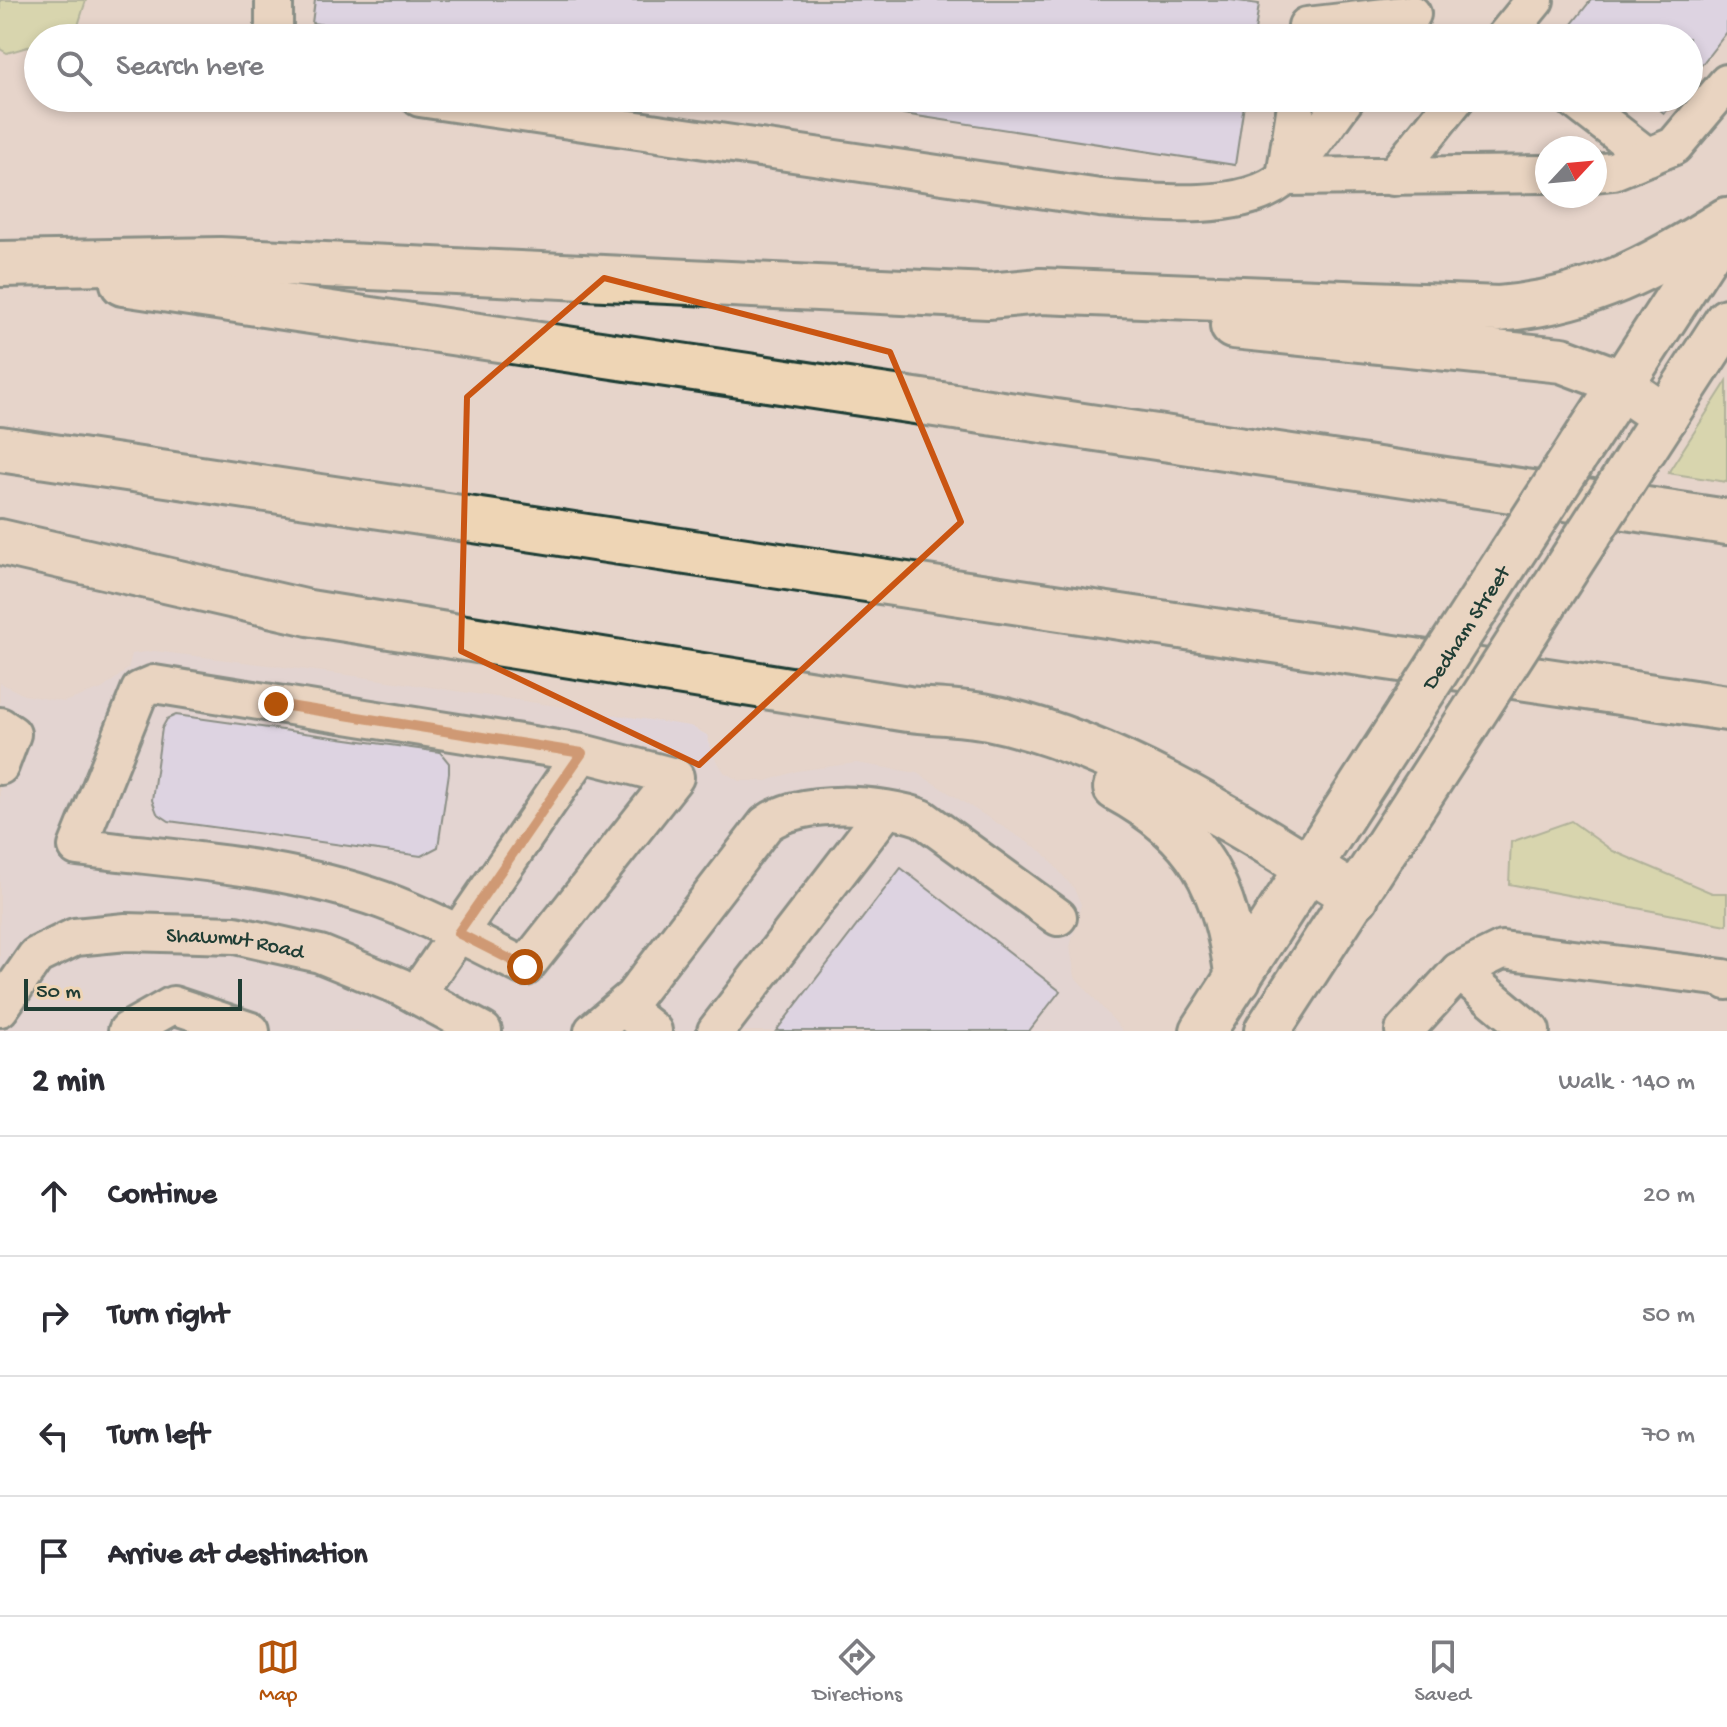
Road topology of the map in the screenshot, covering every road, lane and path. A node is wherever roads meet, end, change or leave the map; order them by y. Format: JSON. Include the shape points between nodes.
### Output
{"nodes":[{"id":1,"x":274,"y":0,"type":"edge"},
{"id":2,"x":1535,"y":0,"type":"edge"},
{"id":3,"x":1409,"y":17,"type":"edge"},
{"id":4,"x":274,"y":24,"type":"edge"},
{"id":5,"x":1330,"y":24,"type":"edge"},
{"id":6,"x":1515,"y":24,"type":"edge"},
{"id":7,"x":1727,"y":83,"type":"edge"},
{"id":8,"x":515,"y":112,"type":"edge"},
{"id":9,"x":1295,"y":112,"type":"edge"},
{"id":10,"x":1335,"y":112,"type":"edge"},
{"id":11,"x":1445,"y":112,"type":"edge"},
{"id":12,"x":1590,"y":112,"type":"edge"},
{"id":13,"x":1648,"y":157,"type":"junction"},
{"id":14,"x":1607,"y":172,"type":"edge"},
{"id":15,"x":1535,"y":174,"type":"edge"},
{"id":16,"x":1285,"y":177,"type":"junction"},
{"id":17,"x":1393,"y":177,"type":"junction"},
{"id":18,"x":1727,"y":221,"type":"edge"},
{"id":19,"x":0,"y":265,"type":"edge"},
{"id":20,"x":988,"y":296,"type":"junction"},
{"id":21,"x":1727,"y":321,"type":"edge"},
{"id":22,"x":1621,"y":386,"type":"junction"},
{"id":23,"x":1665,"y":417,"type":"junction"},
{"id":24,"x":0,"y":449,"type":"edge"},
{"id":25,"x":1727,"y":522,"type":"edge"},
{"id":26,"x":0,"y":542,"type":"edge"},
{"id":27,"x":1727,"y":708,"type":"edge"},
{"id":28,"x":908,"y":709,"type":"junction"},
{"id":29,"x":0,"y":726,"type":"edge"},
{"id":30,"x":582,"y":753,"type":"junction"},
{"id":31,"x":0,"y":766,"type":"edge"},
{"id":32,"x":886,"y":810,"type":"junction"},
{"id":33,"x":1309,"y":868,"type":"junction"},
{"id":34,"x":1356,"y":897,"type":"junction"},
{"id":35,"x":1058,"y":917,"type":"dead end"},
{"id":36,"x":458,"y":933,"type":"junction"},
{"id":37,"x":1459,"y":971,"type":"junction"},
{"id":38,"x":1238,"y":979,"type":"junction"},
{"id":39,"x":1727,"y":981,"type":"edge"},
{"id":40,"x":416,"y":995,"type":"junction"},
{"id":41,"x":623,"y":1007,"type":"junction"},
{"id":42,"x":0,"y":1008,"type":"edge"},
{"id":43,"x":127,"y":1031,"type":"edge"},
{"id":44,"x":251,"y":1031,"type":"edge"},
{"id":45,"x":483,"y":1031,"type":"edge"},
{"id":46,"x":593,"y":1031,"type":"edge"},
{"id":47,"x":653,"y":1031,"type":"edge"},
{"id":48,"x":716,"y":1031,"type":"edge"},
{"id":49,"x":1203,"y":1031,"type":"edge"},
{"id":50,"x":1267,"y":1031,"type":"edge"},
{"id":51,"x":1404,"y":1031,"type":"edge"},
{"id":52,"x":1531,"y":1031,"type":"edge"}],
"edges":[{"from":1,"to":4,"type":"street"},
{"from":2,"to":6,"type":"street"},
{"from":3,"to":5,"type":"street"},
{"from":7,"to":13,"type":"street","via":[[1684,139]]},
{"from":8,"to":16,"type":"street","via":[[1114,200],[1242,198]]},
{"from":9,"to":16,"type":"street"},
{"from":10,"to":16,"type":"street"},
{"from":11,"to":17,"type":"street"},
{"from":12,"to":13,"type":"street"},
{"from":13,"to":14,"type":"street"},
{"from":15,"to":17,"type":"street"},
{"from":16,"to":17,"type":"street"},
{"from":18,"to":20,"type":"main road","via":[[1626,279],[1581,295],[1518,307],[1041,291]]},
{"from":18,"to":22,"type":"main road","name":"Dedham Street"},
{"from":19,"to":20,"type":"main road","via":[[220,260]]},
{"from":19,"to":25,"type":"main road"},
{"from":20,"to":22,"type":"main road","via":[[1042,308],[1538,356],[1589,368]]},
{"from":21,"to":23,"type":"main road"},
{"from":22,"to":23,"type":"main road"},
{"from":22,"to":33,"type":"main road","name":"Dedham Street","bridge":true},
{"from":23,"to":34,"type":"main road","bridge":true},
{"from":24,"to":27,"type":"main road"},
{"from":26,"to":28,"type":"main road","via":[[309,613]]},
{"from":28,"to":33,"type":"main road","via":[[987,717],[1076,746],[1174,790]]},
{"from":28,"to":38,"type":"main road","via":[[1106,784],[1168,821],[1212,876],[1232,932]]},
{"from":29,"to":31,"type":"street","via":[[12,734]]},
{"from":30,"to":36,"type":"street"},
{"from":30,"to":36,"type":"street","via":[[675,777],[525,967]]},
{"from":30,"to":36,"type":"street","via":[[154,684],[140,690],[77,847],[290,875],[381,900]]},
{"from":32,"to":35,"type":"street","via":[[911,813],[932,824]]},
{"from":32,"to":41,"type":"street","via":[[817,808],[775,818]]},
{"from":32,"to":48,"type":"street"},
{"from":33,"to":34,"type":"main road"},
{"from":33,"to":38,"type":"main road","name":"Dedham Street"},
{"from":34,"to":50,"type":"main road"},
{"from":36,"to":40,"type":"street"},
{"from":37,"to":39,"type":"street","via":[[1502,950]]},
{"from":37,"to":51,"type":"street"},
{"from":37,"to":52,"type":"street"},
{"from":38,"to":49,"type":"main road","name":"Dedham Street"},
{"from":40,"to":42,"type":"street","name":"Shawmut Road","via":[[320,954],[235,935],[126,932],[75,937],[36,956]]},
{"from":40,"to":45,"type":"street","name":"Shawmut Road"},
{"from":41,"to":46,"type":"street"},
{"from":41,"to":47,"type":"street"},
{"from":43,"to":44,"type":"street","via":[[173,1005]]}]}
